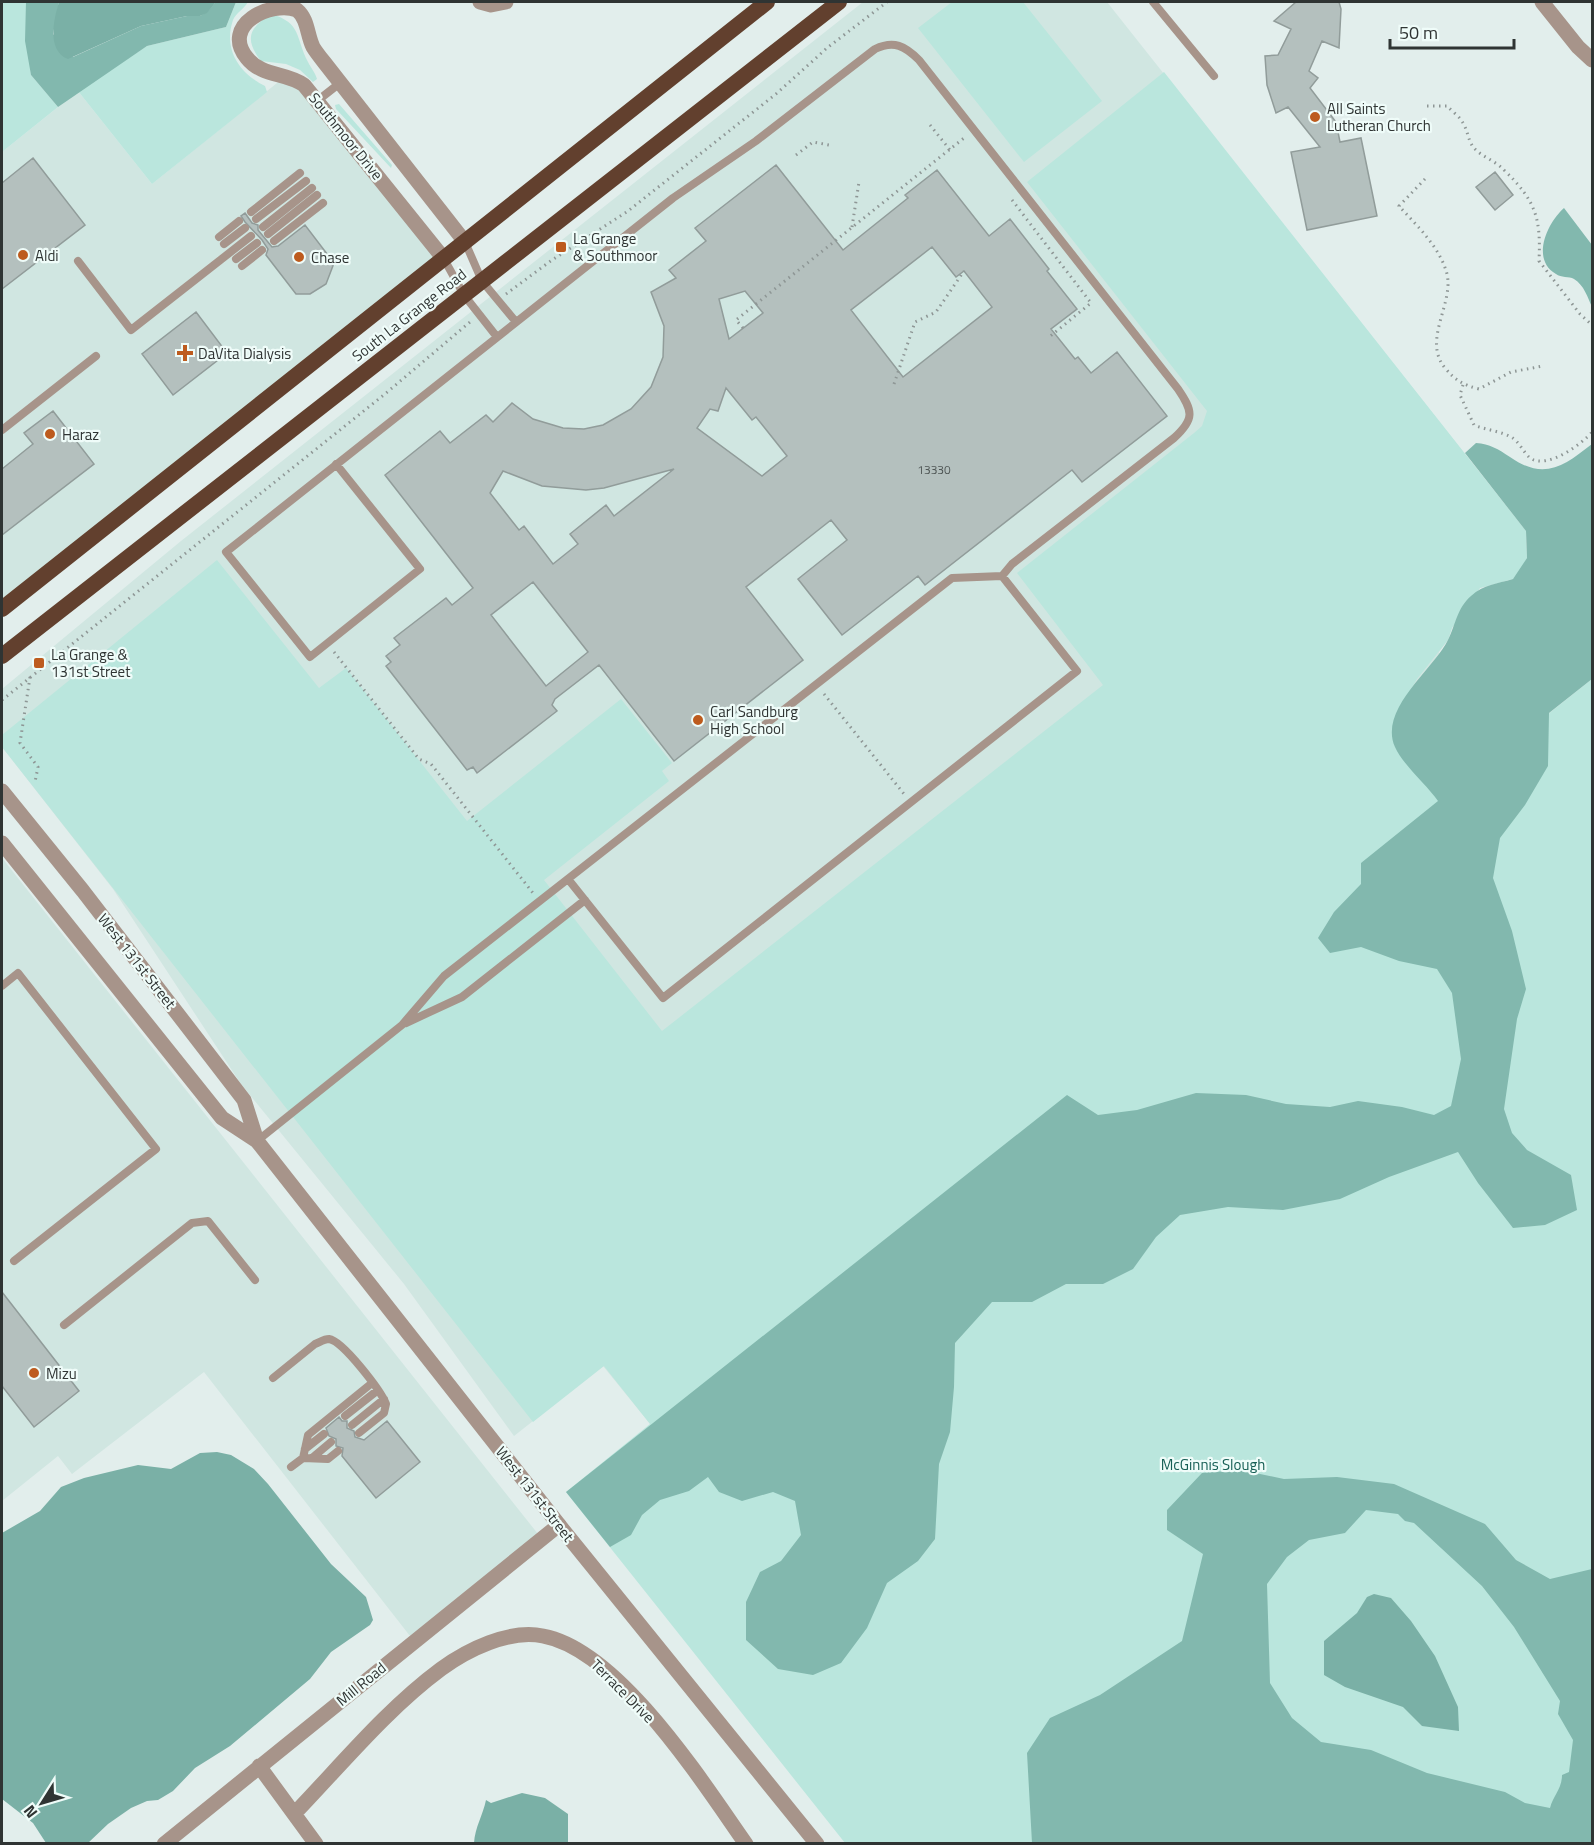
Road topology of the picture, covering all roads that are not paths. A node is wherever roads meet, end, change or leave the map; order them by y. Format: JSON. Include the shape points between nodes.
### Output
{"nodes":[{"id":1,"x":480,"y":2,"type":"edge"},
{"id":2,"x":506,"y":2,"type":"edge"},
{"id":3,"x":767,"y":2,"type":"edge"},
{"id":4,"x":839,"y":2,"type":"edge"},
{"id":5,"x":1153,"y":2,"type":"edge"},
{"id":6,"x":1542,"y":2,"type":"edge"},
{"id":7,"x":288,"y":3,"type":"edge"},
{"id":8,"x":260,"y":4,"type":"edge"},
{"id":9,"x":1593,"y":60,"type":"edge"},
{"id":10,"x":1214,"y":76,"type":"dead end"},
{"id":11,"x":340,"y":83,"type":"junction"},
{"id":12,"x":317,"y":102,"type":"junction"},
{"id":13,"x":300,"y":173,"type":"dead end"},
{"id":14,"x":306,"y":181,"type":"dead end"},
{"id":15,"x":312,"y":188,"type":"dead end"},
{"id":16,"x":317,"y":195,"type":"dead end"},
{"id":17,"x":323,"y":203,"type":"dead end"},
{"id":18,"x":251,"y":212,"type":"dead end"},
{"id":19,"x":256,"y":219,"type":"dead end"},
{"id":20,"x":239,"y":221,"type":"dead end"},
{"id":21,"x":245,"y":228,"type":"dead end"},
{"id":22,"x":219,"y":237,"type":"dead end"},
{"id":23,"x":254,"y":240,"type":"dead end"},
{"id":24,"x":274,"y":241,"type":"dead end"},
{"id":25,"x":465,"y":242,"type":"junction"},
{"id":26,"x":224,"y":244,"type":"dead end"},
{"id":27,"x":262,"y":250,"type":"dead end"},
{"id":28,"x":236,"y":259,"type":"junction"},
{"id":29,"x":444,"y":259,"type":"junction"},
{"id":30,"x":78,"y":261,"type":"dead end"},
{"id":31,"x":482,"y":280,"type":"junction"},
{"id":32,"x":464,"y":295,"type":"junction"},
{"id":33,"x":516,"y":322,"type":"junction"},
{"id":34,"x":497,"y":337,"type":"junction"},
{"id":35,"x":96,"y":356,"type":"dead end"},
{"id":36,"x":2,"y":430,"type":"edge"},
{"id":37,"x":336,"y":464,"type":"junction"},
{"id":38,"x":1002,"y":576,"type":"junction"},
{"id":39,"x":2,"y":609,"type":"edge"},
{"id":40,"x":2,"y":656,"type":"edge"},
{"id":41,"x":2,"y":791,"type":"edge"},
{"id":42,"x":2,"y":843,"type":"edge"},
{"id":43,"x":568,"y":879,"type":"junction"},
{"id":44,"x":585,"y":900,"type":"junction"},
{"id":45,"x":2,"y":986,"type":"edge"},
{"id":46,"x":402,"y":1025,"type":"junction"},
{"id":47,"x":257,"y":1141,"type":"junction"},
{"id":48,"x":14,"y":1262,"type":"dead end"},
{"id":49,"x":255,"y":1280,"type":"dead end"},
{"id":50,"x":64,"y":1325,"type":"dead end"},
{"id":51,"x":273,"y":1378,"type":"dead end"},
{"id":52,"x":372,"y":1383,"type":"junction"},
{"id":53,"x":378,"y":1390,"type":"junction"},
{"id":54,"x":384,"y":1399,"type":"junction"},
{"id":55,"x":345,"y":1416,"type":"dead end"},
{"id":56,"x":352,"y":1425,"type":"dead end"},
{"id":57,"x":359,"y":1433,"type":"dead end"},
{"id":58,"x":324,"y":1434,"type":"dead end"},
{"id":59,"x":331,"y":1442,"type":"dead end"},
{"id":60,"x":305,"y":1449,"type":"junction"},
{"id":61,"x":338,"y":1450,"type":"dead end"},
{"id":62,"x":303,"y":1458,"type":"junction"},
{"id":63,"x":312,"y":1458,"type":"junction"},
{"id":64,"x":291,"y":1467,"type":"dead end"},
{"id":65,"x":559,"y":1525,"type":"junction"},
{"id":66,"x":259,"y":1766,"type":"junction"},
{"id":67,"x":295,"y":1813,"type":"junction"},
{"id":68,"x":164,"y":1844,"type":"edge"},
{"id":69,"x":316,"y":1844,"type":"edge"},
{"id":70,"x":746,"y":1844,"type":"edge"},
{"id":71,"x":817,"y":1844,"type":"edge"}],
"edges":[{"from":1,"to":2,"type":"street"},
{"from":3,"to":25,"type":"highway","name":"South La Grange Road"},
{"from":4,"to":31,"type":"highway","name":"South La Grange Road"},
{"from":5,"to":10,"type":"lane"},
{"from":6,"to":9,"type":"street"},
{"from":7,"to":8,"type":"street","name":"Southmoor Drive"},
{"from":7,"to":11,"type":"street","name":"Southmoor Drive","via":[[302,15],[314,48]]},
{"from":8,"to":12,"type":"street","name":"Southmoor Drive","via":[[241,25],[238,36],[247,58],[270,74],[296,79]]},
{"from":11,"to":12,"type":"lane"},
{"from":11,"to":25,"type":"street","name":"Southmoor Drive"},
{"from":12,"to":29,"type":"street","name":"Southmoor Drive"},
{"from":13,"to":18,"type":"lane"},
{"from":14,"to":19,"type":"lane"},
{"from":15,"to":16,"type":"lane","via":[[266,231]]},
{"from":17,"to":24,"type":"lane"},
{"from":20,"to":22,"type":"lane"},
{"from":21,"to":26,"type":"lane"},
{"from":23,"to":28,"type":"lane"},
{"from":25,"to":29,"type":"highway","name":"South La Grange Road"},
{"from":25,"to":31,"type":"lane"},
{"from":27,"to":28,"type":"lane"},
{"from":28,"to":30,"type":"lane","via":[[131,330]]},
{"from":29,"to":32,"type":"lane"},
{"from":29,"to":39,"type":"highway","name":"South La Grange Road"},
{"from":31,"to":32,"type":"highway","name":"South La Grange Road"},
{"from":31,"to":33,"type":"lane"},
{"from":32,"to":34,"type":"lane"},
{"from":32,"to":40,"type":"highway","name":"South La Grange Road"},
{"from":33,"to":34,"type":"lane"},
{"from":33,"to":38,"type":"lane","via":[[673,198],[756,141],[875,50],[892,44],[901,46],[919,60],[1189,408],[1189,423],[1183,430],[1012,564]]},
{"from":34,"to":37,"type":"lane"},
{"from":35,"to":36,"type":"lane"},
{"from":37,"to":37,"type":"lane","via":[[420,569],[310,657],[226,552]]},
{"from":38,"to":43,"type":"lane","via":[[952,578]]},
{"from":38,"to":44,"type":"lane","via":[[1077,671],[663,998]]},
{"from":41,"to":47,"type":"street","name":"West 131st Street","via":[[244,1100]]},
{"from":42,"to":47,"type":"street","name":"West 131st Street","via":[[222,1118]]},
{"from":43,"to":44,"type":"lane"},
{"from":43,"to":46,"type":"lane","via":[[444,976]]},
{"from":44,"to":46,"type":"lane","via":[[462,997]]},
{"from":45,"to":48,"type":"lane","via":[[18,973],[156,1149]]},
{"from":46,"to":47,"type":"lane"},
{"from":47,"to":65,"type":"street","name":"West 131st Street"},
{"from":49,"to":50,"type":"lane","via":[[208,1221],[192,1223]]},
{"from":51,"to":52,"type":"lane","via":[[315,1344],[330,1339],[346,1350]]},
{"from":52,"to":53,"type":"lane"},
{"from":52,"to":60,"type":"lane","via":[[308,1435]]},
{"from":53,"to":54,"type":"lane"},
{"from":53,"to":55,"type":"lane"},
{"from":54,"to":56,"type":"lane"},
{"from":54,"to":57,"type":"lane","via":[[384,1413]]},
{"from":58,"to":60,"type":"lane"},
{"from":59,"to":63,"type":"lane"},
{"from":60,"to":62,"type":"lane"},
{"from":61,"to":63,"type":"lane","via":[[328,1459]]},
{"from":62,"to":63,"type":"lane"},
{"from":62,"to":64,"type":"lane"},
{"from":65,"to":66,"type":"street","name":"Mill Road"},
{"from":65,"to":71,"type":"street","name":"West 131st Street"},
{"from":66,"to":67,"type":"street"},
{"from":66,"to":68,"type":"street","name":"Mill Road"},
{"from":67,"to":69,"type":"street"},
{"from":67,"to":70,"type":"street","name":"Terrace Drive","via":[[405,1698],[442,1669],[466,1653],[494,1642],[542,1635],[589,1657],[644,1710],[684,1757]]}]}
